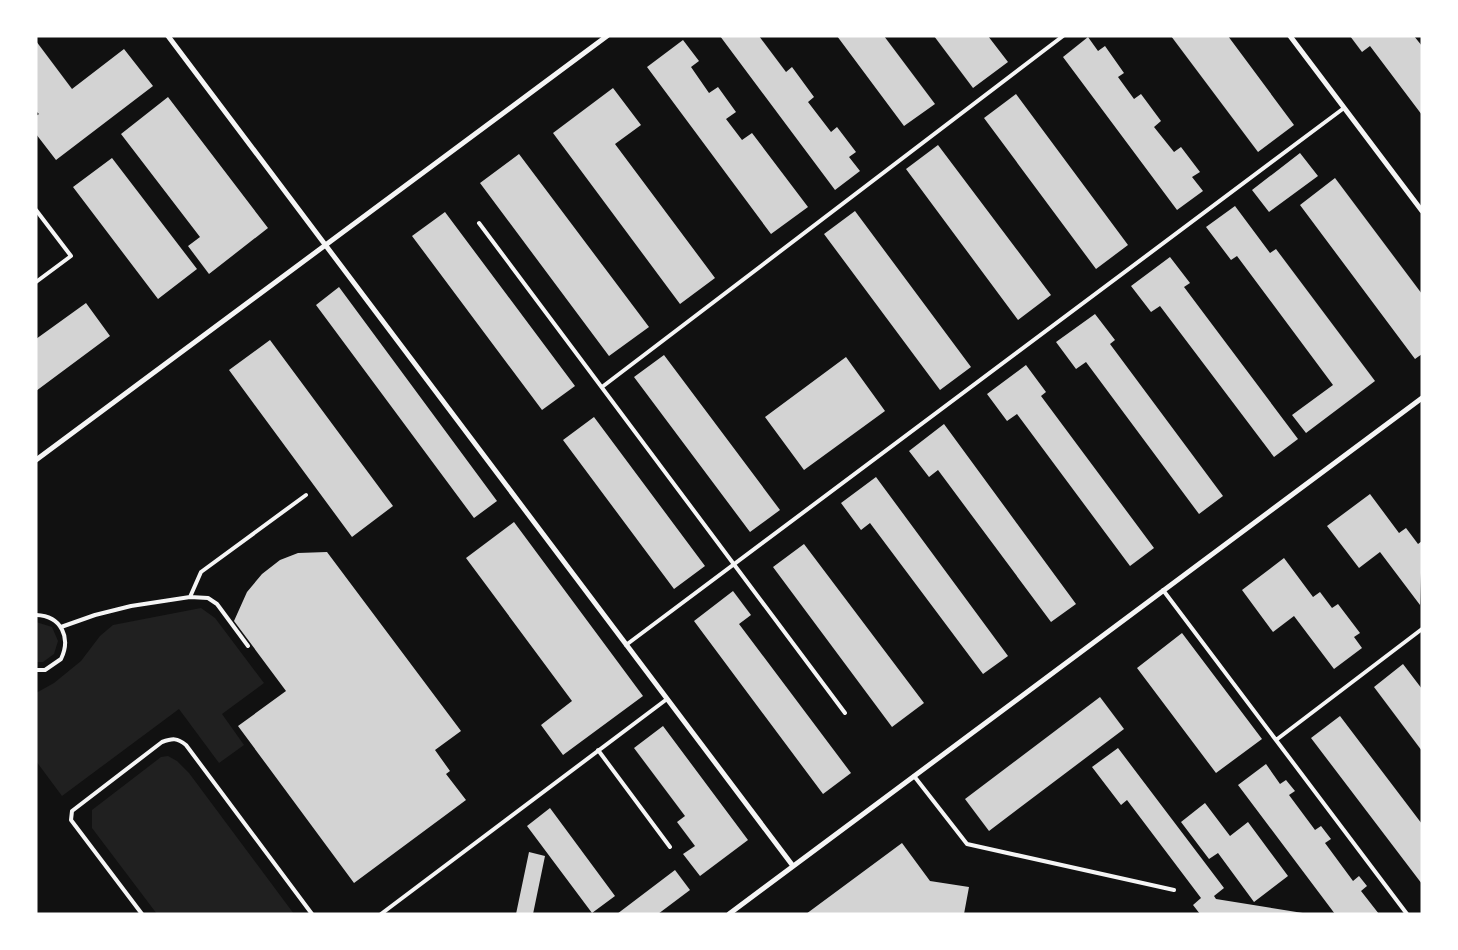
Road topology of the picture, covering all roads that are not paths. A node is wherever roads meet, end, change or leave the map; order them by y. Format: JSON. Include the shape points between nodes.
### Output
{"nodes":[{"id":1,"x":168,"y":36,"type":"edge"},
{"id":2,"x":607,"y":36,"type":"edge"},
{"id":3,"x":1063,"y":36,"type":"edge"},
{"id":4,"x":1290,"y":36,"type":"edge"},
{"id":5,"x":1344,"y":108,"type":"junction"},
{"id":6,"x":36,"y":210,"type":"edge"},
{"id":7,"x":1422,"y":211,"type":"edge"},
{"id":8,"x":479,"y":222,"type":"dead end"},
{"id":9,"x":326,"y":245,"type":"junction"},
{"id":10,"x":36,"y":282,"type":"edge"},
{"id":11,"x":602,"y":388,"type":"junction"},
{"id":12,"x":1422,"y":398,"type":"edge"},
{"id":13,"x":36,"y":460,"type":"edge"},
{"id":14,"x":306,"y":495,"type":"dead end"},
{"id":15,"x":734,"y":564,"type":"junction"},
{"id":16,"x":1163,"y":590,"type":"junction"},
{"id":17,"x":190,"y":597,"type":"junction"},
{"id":18,"x":36,"y":614,"type":"edge"},
{"id":19,"x":61,"y":627,"type":"junction"},
{"id":20,"x":1422,"y":629,"type":"edge"},
{"id":21,"x":626,"y":645,"type":"junction"},
{"id":22,"x":248,"y":646,"type":"dead end"},
{"id":23,"x":36,"y":670,"type":"edge"},
{"id":24,"x":667,"y":698,"type":"junction"},
{"id":25,"x":845,"y":713,"type":"dead end"},
{"id":26,"x":1276,"y":740,"type":"junction"},
{"id":27,"x":598,"y":750,"type":"junction"},
{"id":28,"x":914,"y":776,"type":"junction"},
{"id":29,"x":670,"y":846,"type":"dead end"},
{"id":30,"x":793,"y":866,"type":"junction"},
{"id":31,"x":1174,"y":890,"type":"dead end"},
{"id":32,"x":142,"y":914,"type":"edge"},
{"id":33,"x":312,"y":914,"type":"edge"},
{"id":34,"x":381,"y":914,"type":"edge"},
{"id":35,"x":729,"y":914,"type":"edge"},
{"id":36,"x":1407,"y":914,"type":"edge"}],
"edges":[{"from":1,"to":9,"type":"street"},
{"from":2,"to":9,"type":"street"},
{"from":3,"to":11,"type":"lane"},
{"from":4,"to":5,"type":"street"},
{"from":5,"to":7,"type":"street"},
{"from":5,"to":15,"type":"lane"},
{"from":6,"to":10,"type":"lane","via":[[71,256]]},
{"from":8,"to":11,"type":"lane"},
{"from":9,"to":13,"type":"street"},
{"from":9,"to":21,"type":"street"},
{"from":11,"to":15,"type":"lane"},
{"from":12,"to":16,"type":"street"},
{"from":14,"to":17,"type":"lane","via":[[201,572]]},
{"from":15,"to":21,"type":"lane"},
{"from":15,"to":25,"type":"lane"},
{"from":16,"to":26,"type":"lane"},
{"from":16,"to":28,"type":"street"},
{"from":17,"to":19,"type":"lane","via":[[131,606]]},
{"from":17,"to":22,"type":"lane","via":[[208,598],[217,604]]},
{"from":18,"to":19,"type":"lane","via":[[48,616]]},
{"from":19,"to":23,"type":"lane","via":[[66,640],[61,659],[45,670]]},
{"from":20,"to":26,"type":"lane"},
{"from":21,"to":24,"type":"street"},
{"from":24,"to":27,"type":"lane"},
{"from":24,"to":30,"type":"street"},
{"from":26,"to":36,"type":"lane"},
{"from":27,"to":29,"type":"lane"},
{"from":27,"to":34,"type":"lane"},
{"from":28,"to":30,"type":"street"},
{"from":28,"to":31,"type":"lane","via":[[967,844]]},
{"from":30,"to":35,"type":"street"},
{"from":32,"to":33,"type":"lane","via":[[71,820],[72,810],[162,742],[173,738],[186,745]]}]}
